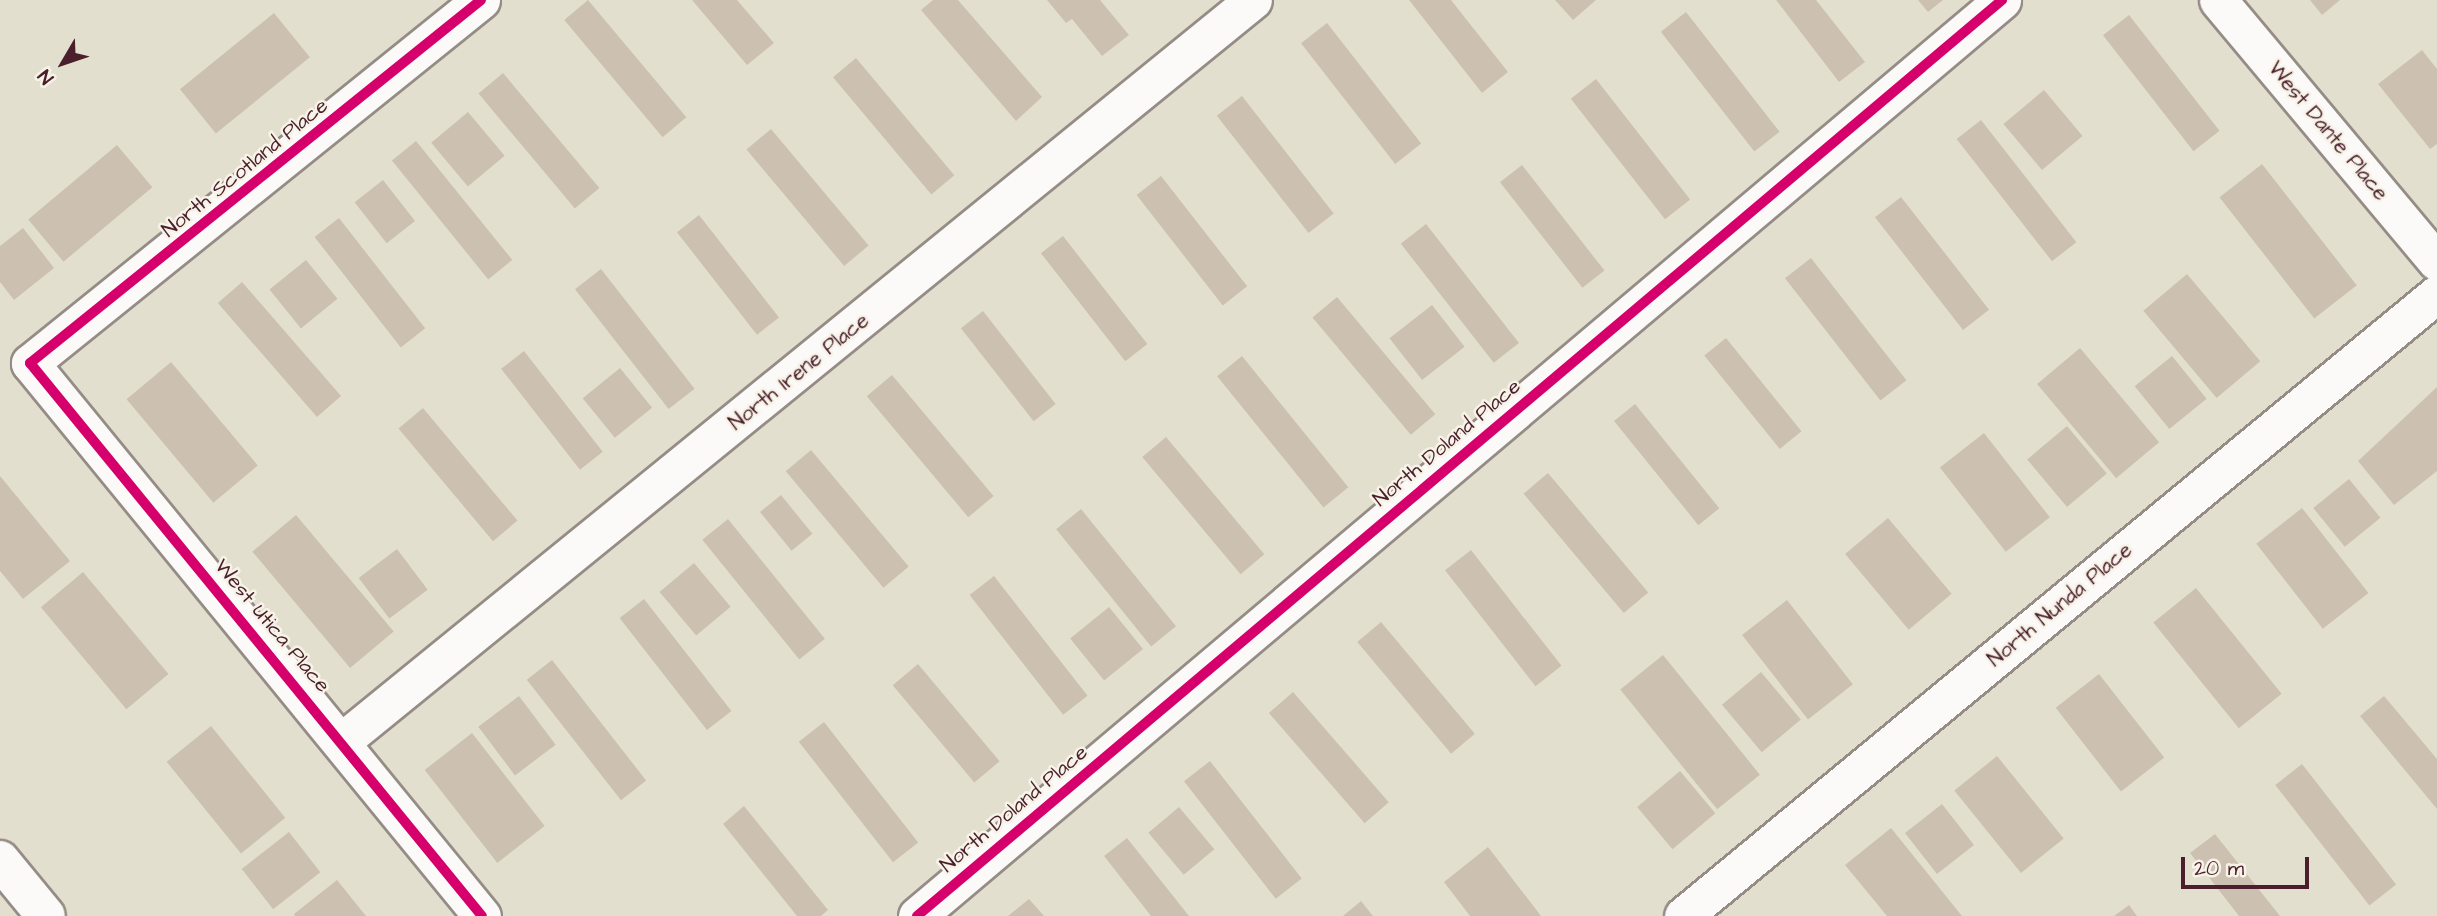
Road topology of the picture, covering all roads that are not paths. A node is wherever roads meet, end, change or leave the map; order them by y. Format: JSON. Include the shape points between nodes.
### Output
{"nodes":[{"id":1,"x":481,"y":0,"type":"edge"},
{"id":2,"x":1253,"y":0,"type":"edge"},
{"id":3,"x":2002,"y":0,"type":"edge"},
{"id":4,"x":2218,"y":0,"type":"edge"},
{"id":5,"x":2437,"y":262,"type":"edge"},
{"id":6,"x":2437,"y":294,"type":"edge"},
{"id":7,"x":30,"y":363,"type":"joint"},
{"id":8,"x":342,"y":741,"type":"junction"},
{"id":9,"x":0,"y":860,"type":"edge"},
{"id":10,"x":46,"y":916,"type":"edge"},
{"id":11,"x":482,"y":916,"type":"edge"},
{"id":12,"x":918,"y":916,"type":"edge"},
{"id":13,"x":1683,"y":916,"type":"edge"}],
"edges":[{"from":1,"to":7,"type":"street","name":"North Scotland Place"},
{"from":2,"to":8,"type":"street","name":"North Irene Place"},
{"from":3,"to":12,"type":"street","name":"North Doland Place"},
{"from":4,"to":5,"type":"street","name":"West Dante Place"},
{"from":6,"to":13,"type":"street","name":"North Nunda Place"},
{"from":7,"to":8,"type":"street","name":"West Utica Place"},
{"from":8,"to":11,"type":"street","name":"West Utica Place"},
{"from":9,"to":10,"type":"street"}]}
